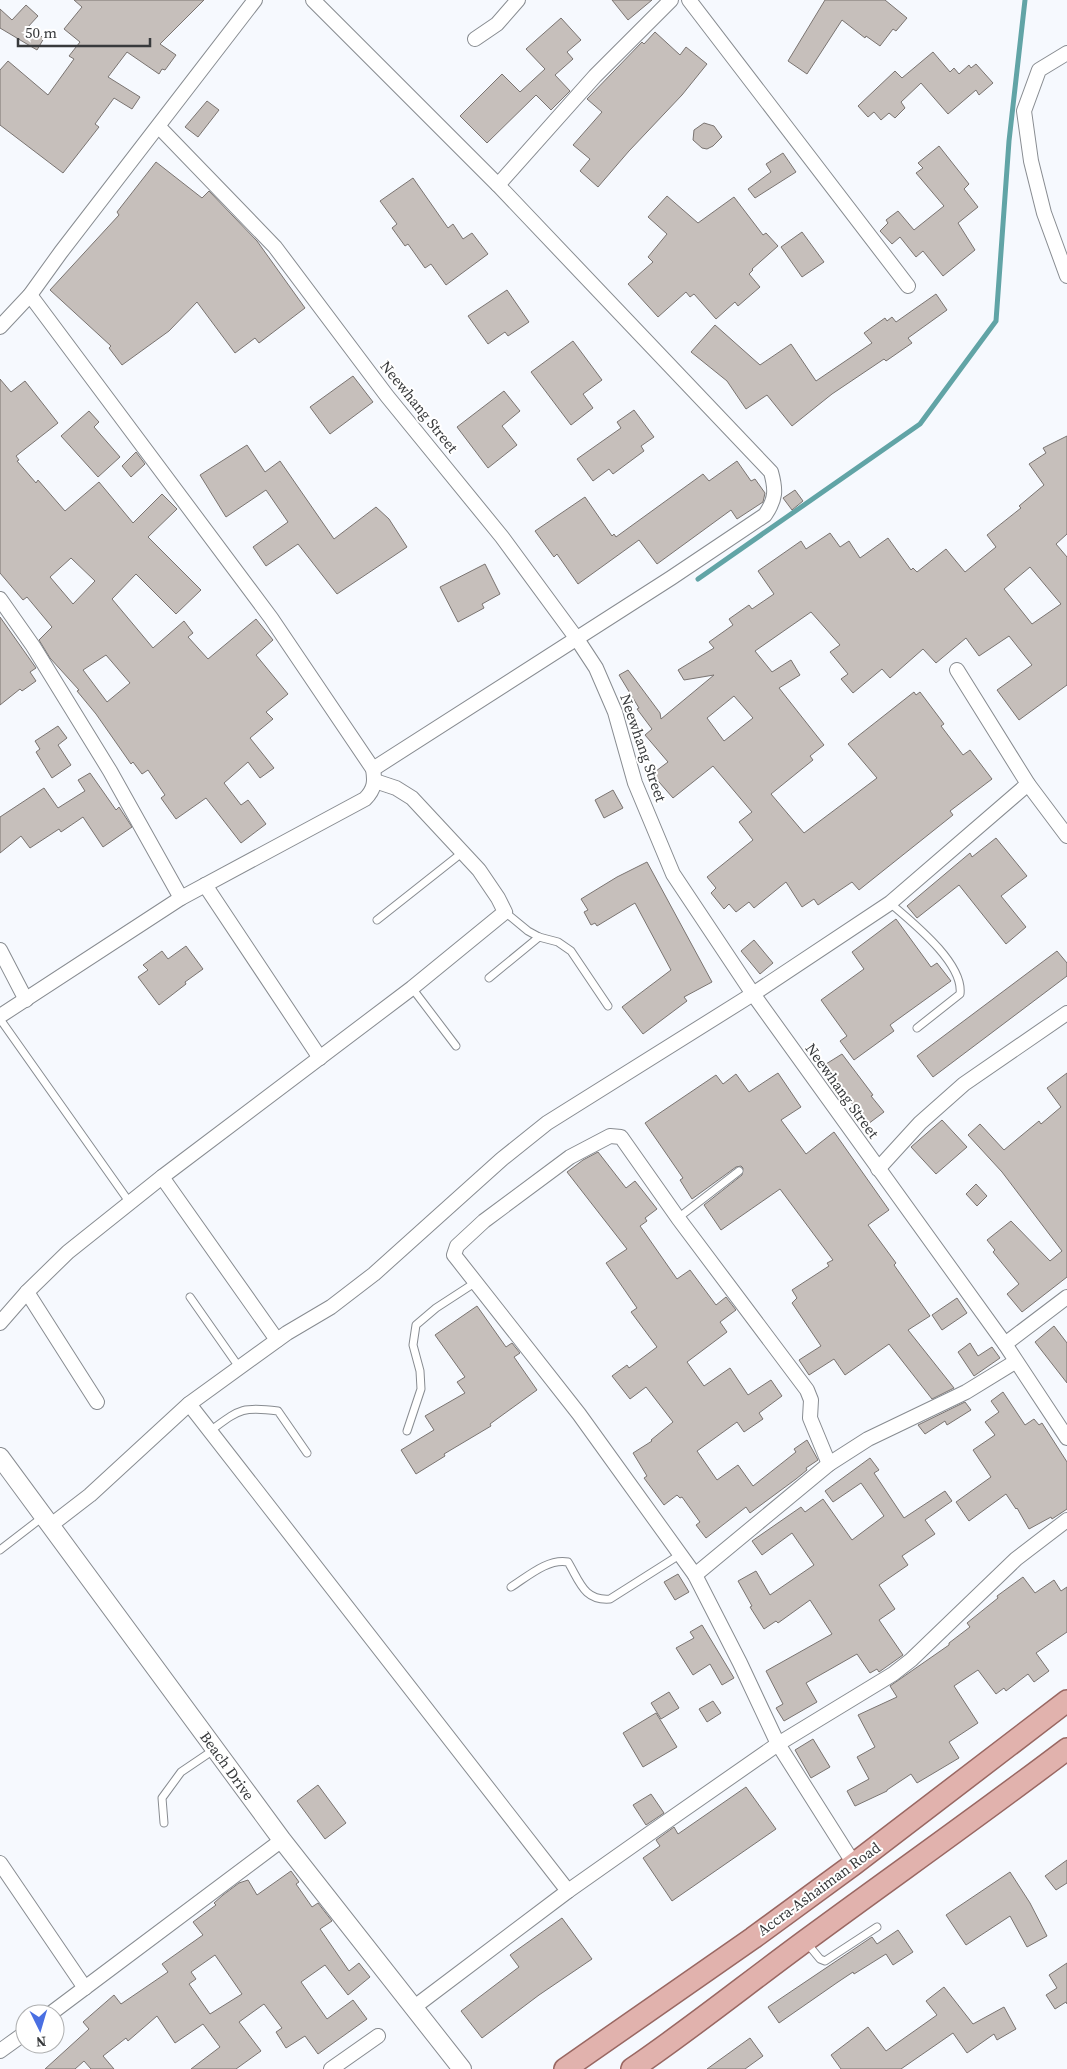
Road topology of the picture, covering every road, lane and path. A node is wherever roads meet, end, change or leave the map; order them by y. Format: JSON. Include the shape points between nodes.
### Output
{"nodes":[{"id":1,"x":313,"y":0,"type":"edge"},
{"id":2,"x":518,"y":0,"type":"edge"},
{"id":3,"x":671,"y":0,"type":"edge"},
{"id":4,"x":689,"y":0,"type":"edge"},
{"id":5,"x":249,"y":2,"type":"edge"},
{"id":6,"x":476,"y":39,"type":"dead end"},
{"id":7,"x":1067,"y":53,"type":"edge"},
{"id":8,"x":158,"y":127,"type":"junction"},
{"id":9,"x":498,"y":185,"type":"junction"},
{"id":10,"x":1067,"y":276,"type":"edge"},
{"id":11,"x":908,"y":286,"type":"dead end"},
{"id":12,"x":30,"y":295,"type":"junction"},
{"id":13,"x":0,"y":327,"type":"edge"},
{"id":14,"x":0,"y":599,"type":"edge"},
{"id":15,"x":577,"y":639,"type":"junction"},
{"id":16,"x":957,"y":670,"type":"dead end"},
{"id":17,"x":374,"y":775,"type":"junction"},
{"id":18,"x":1028,"y":784,"type":"junction"},
{"id":19,"x":1067,"y":836,"type":"edge"},
{"id":20,"x":462,"y":852,"type":"junction"},
{"id":21,"x":205,"y":885,"type":"junction"},
{"id":22,"x":182,"y":898,"type":"junction"},
{"id":23,"x":890,"y":903,"type":"junction"},
{"id":24,"x":505,"y":912,"type":"junction"},
{"id":25,"x":377,"y":920,"type":"dead end"},
{"id":26,"x":539,"y":937,"type":"junction"},
{"id":27,"x":0,"y":950,"type":"edge"},
{"id":28,"x":489,"y":978,"type":"dead end"},
{"id":29,"x":412,"y":988,"type":"junction"},
{"id":30,"x":753,"y":994,"type":"junction"},
{"id":31,"x":26,"y":1000,"type":"junction"},
{"id":32,"x":608,"y":1006,"type":"dead end"},
{"id":33,"x":1067,"y":1012,"type":"edge"},
{"id":34,"x":0,"y":1017,"type":"edge"},
{"id":35,"x":917,"y":1028,"type":"dead end"},
{"id":36,"x":456,"y":1046,"type":"dead end"},
{"id":37,"x":320,"y":1058,"type":"junction"},
{"id":38,"x":878,"y":1169,"type":"junction"},
{"id":39,"x":739,"y":1171,"type":"dead end"},
{"id":40,"x":162,"y":1177,"type":"junction"},
{"id":41,"x":130,"y":1202,"type":"junction"},
{"id":42,"x":678,"y":1218,"type":"junction"},
{"id":43,"x":476,"y":1282,"type":"junction"},
{"id":44,"x":27,"y":1292,"type":"junction"},
{"id":45,"x":1067,"y":1297,"type":"edge"},
{"id":46,"x":190,"y":1298,"type":"dead end"},
{"id":47,"x":0,"y":1323,"type":"edge"},
{"id":48,"x":277,"y":1340,"type":"junction"},
{"id":49,"x":1005,"y":1344,"type":"junction"},
{"id":50,"x":1016,"y":1362,"type":"junction"},
{"id":51,"x":239,"y":1367,"type":"junction"},
{"id":52,"x":97,"y":1402,"type":"dead end"},
{"id":53,"x":188,"y":1404,"type":"junction"},
{"id":54,"x":210,"y":1431,"type":"junction"},
{"id":55,"x":407,"y":1431,"type":"dead end"},
{"id":56,"x":1067,"y":1438,"type":"edge"},
{"id":57,"x":307,"y":1453,"type":"dead end"},
{"id":58,"x":0,"y":1457,"type":"edge"},
{"id":59,"x":828,"y":1464,"type":"junction"},
{"id":60,"x":48,"y":1520,"type":"junction"},
{"id":61,"x":1067,"y":1520,"type":"edge"},
{"id":62,"x":0,"y":1550,"type":"edge"},
{"id":63,"x":681,"y":1554,"type":"junction"},
{"id":64,"x":695,"y":1575,"type":"junction"},
{"id":65,"x":510,"y":1587,"type":"dead end"},
{"id":66,"x":1067,"y":1701,"type":"edge"},
{"id":67,"x":778,"y":1744,"type":"junction"},
{"id":68,"x":215,"y":1749,"type":"junction"},
{"id":69,"x":1067,"y":1749,"type":"edge"},
{"id":70,"x":164,"y":1823,"type":"dead end"},
{"id":71,"x":282,"y":1840,"type":"junction"},
{"id":72,"x":0,"y":1863,"type":"edge"},
{"id":73,"x":854,"y":1864,"type":"junction"},
{"id":74,"x":568,"y":1891,"type":"junction"},
{"id":75,"x":877,"y":1926,"type":"dead end"},
{"id":76,"x":805,"y":1941,"type":"junction"},
{"id":77,"x":85,"y":1988,"type":"junction"},
{"id":78,"x":63,"y":2004,"type":"edge"},
{"id":79,"x":413,"y":2008,"type":"junction"},
{"id":80,"x":378,"y":2036,"type":"dead end"},
{"id":81,"x":15,"y":2040,"type":"edge"},
{"id":82,"x":0,"y":2051,"type":"edge"},
{"id":83,"x":331,"y":2069,"type":"edge"},
{"id":84,"x":462,"y":2069,"type":"edge"},
{"id":85,"x":565,"y":2069,"type":"edge"},
{"id":86,"x":632,"y":2069,"type":"edge"}],
"edges":[{"from":1,"to":9,"type":"street"},
{"from":2,"to":6,"type":"street","via":[[497,24]]},
{"from":3,"to":9,"type":"street","via":[[595,76]]},
{"from":4,"to":11,"type":"street"},
{"from":5,"to":8,"type":"street"},
{"from":7,"to":10,"type":"street","via":[[1039,70],[1024,111],[1031,161],[1044,212]]},
{"from":8,"to":12,"type":"street"},
{"from":8,"to":15,"type":"street","name":"Neewhang Street","via":[[275,247],[388,396],[502,537]]},
{"from":9,"to":15,"type":"street","via":[[771,472],[775,488],[772,505],[765,515]]},
{"from":12,"to":13,"type":"street"},
{"from":12,"to":17,"type":"street","via":[[271,618]]},
{"from":14,"to":22,"type":"street","via":[[110,771]]},
{"from":15,"to":17,"type":"street"},
{"from":15,"to":30,"type":"street","name":"Neewhang Street","via":[[596,668],[615,712],[635,783],[673,874]]},
{"from":16,"to":18,"type":"street"},
{"from":17,"to":20,"type":"street","via":[[412,798]]},
{"from":17,"to":21,"type":"street","via":[[372,792],[366,798]]},
{"from":18,"to":19,"type":"street"},
{"from":18,"to":23,"type":"street"},
{"from":20,"to":24,"type":"street","via":[[479,870]]},
{"from":20,"to":25,"type":"lane"},
{"from":21,"to":22,"type":"street"},
{"from":21,"to":37,"type":"street"},
{"from":22,"to":31,"type":"street"},
{"from":23,"to":30,"type":"street"},
{"from":23,"to":35,"type":"lane","via":[[930,938],[958,976],[961,986],[960,994]]},
{"from":24,"to":26,"type":"lane"},
{"from":24,"to":29,"type":"street"},
{"from":26,"to":28,"type":"lane"},
{"from":26,"to":32,"type":"lane","via":[[558,942],[570,951]]},
{"from":27,"to":31,"type":"street"},
{"from":29,"to":36,"type":"lane"},
{"from":29,"to":37,"type":"street"},
{"from":30,"to":38,"type":"street","name":"Neewhang Street"},
{"from":30,"to":48,"type":"street","via":[[547,1123],[502,1158],[374,1274],[331,1307]]},
{"from":31,"to":34,"type":"street"},
{"from":33,"to":38,"type":"street","via":[[964,1084],[920,1122]]},
{"from":34,"to":41,"type":"lane"},
{"from":37,"to":40,"type":"street"},
{"from":38,"to":49,"type":"street","name":"Neewhang Street"},
{"from":39,"to":42,"type":"lane"},
{"from":40,"to":41,"type":"street"},
{"from":40,"to":48,"type":"street"},
{"from":41,"to":44,"type":"street","via":[[68,1252]]},
{"from":42,"to":43,"type":"street","via":[[621,1137],[610,1136],[570,1157],[456,1246],[454,1255]]},
{"from":42,"to":59,"type":"street","via":[[807,1390],[811,1400],[810,1418]]},
{"from":43,"to":55,"type":"lane","via":[[416,1325],[413,1345],[421,1389]]},
{"from":43,"to":63,"type":"street","via":[[579,1414]]},
{"from":44,"to":47,"type":"street"},
{"from":44,"to":52,"type":"street"},
{"from":45,"to":49,"type":"street"},
{"from":46,"to":51,"type":"lane"},
{"from":48,"to":51,"type":"street"},
{"from":49,"to":50,"type":"street","name":"Neewhang Street"},
{"from":50,"to":56,"type":"street","name":"Neewhang Street"},
{"from":50,"to":59,"type":"street","via":[[966,1392],[868,1439]]},
{"from":51,"to":53,"type":"street"},
{"from":53,"to":54,"type":"street"},
{"from":53,"to":60,"type":"street","via":[[90,1495]]},
{"from":54,"to":57,"type":"lane","via":[[237,1411],[253,1407],[278,1411]]},
{"from":54,"to":74,"type":"street"},
{"from":58,"to":60,"type":"street","name":"Beach Drive"},
{"from":59,"to":64,"type":"street"},
{"from":60,"to":62,"type":"lane"},
{"from":60,"to":68,"type":"street","name":"Beach Drive"},
{"from":61,"to":67,"type":"street","via":[[1016,1559],[893,1674]]},
{"from":63,"to":64,"type":"street"},
{"from":63,"to":65,"type":"lane","via":[[610,1599],[589,1596],[568,1562],[559,1560]]},
{"from":64,"to":67,"type":"street"},
{"from":66,"to":73,"type":"main road","name":"Accra-Ashaiman Road"},
{"from":67,"to":73,"type":"street"},
{"from":67,"to":74,"type":"street"},
{"from":68,"to":70,"type":"lane","via":[[181,1772],[162,1798]]},
{"from":68,"to":71,"type":"street","name":"Beach Drive"},
{"from":69,"to":76,"type":"main road"},
{"from":71,"to":77,"type":"street"},
{"from":71,"to":79,"type":"street","name":"Beach Drive"},
{"from":72,"to":77,"type":"street"},
{"from":73,"to":85,"type":"main road","name":"Accra-Ashaiman Road"},
{"from":74,"to":79,"type":"street"},
{"from":75,"to":76,"type":"lane","via":[[825,1961]]},
{"from":76,"to":86,"type":"main road"},
{"from":77,"to":78,"type":"street"},
{"from":79,"to":84,"type":"street","name":"Beach Drive"},
{"from":80,"to":83,"type":"street"},
{"from":81,"to":82,"type":"street"}]}
